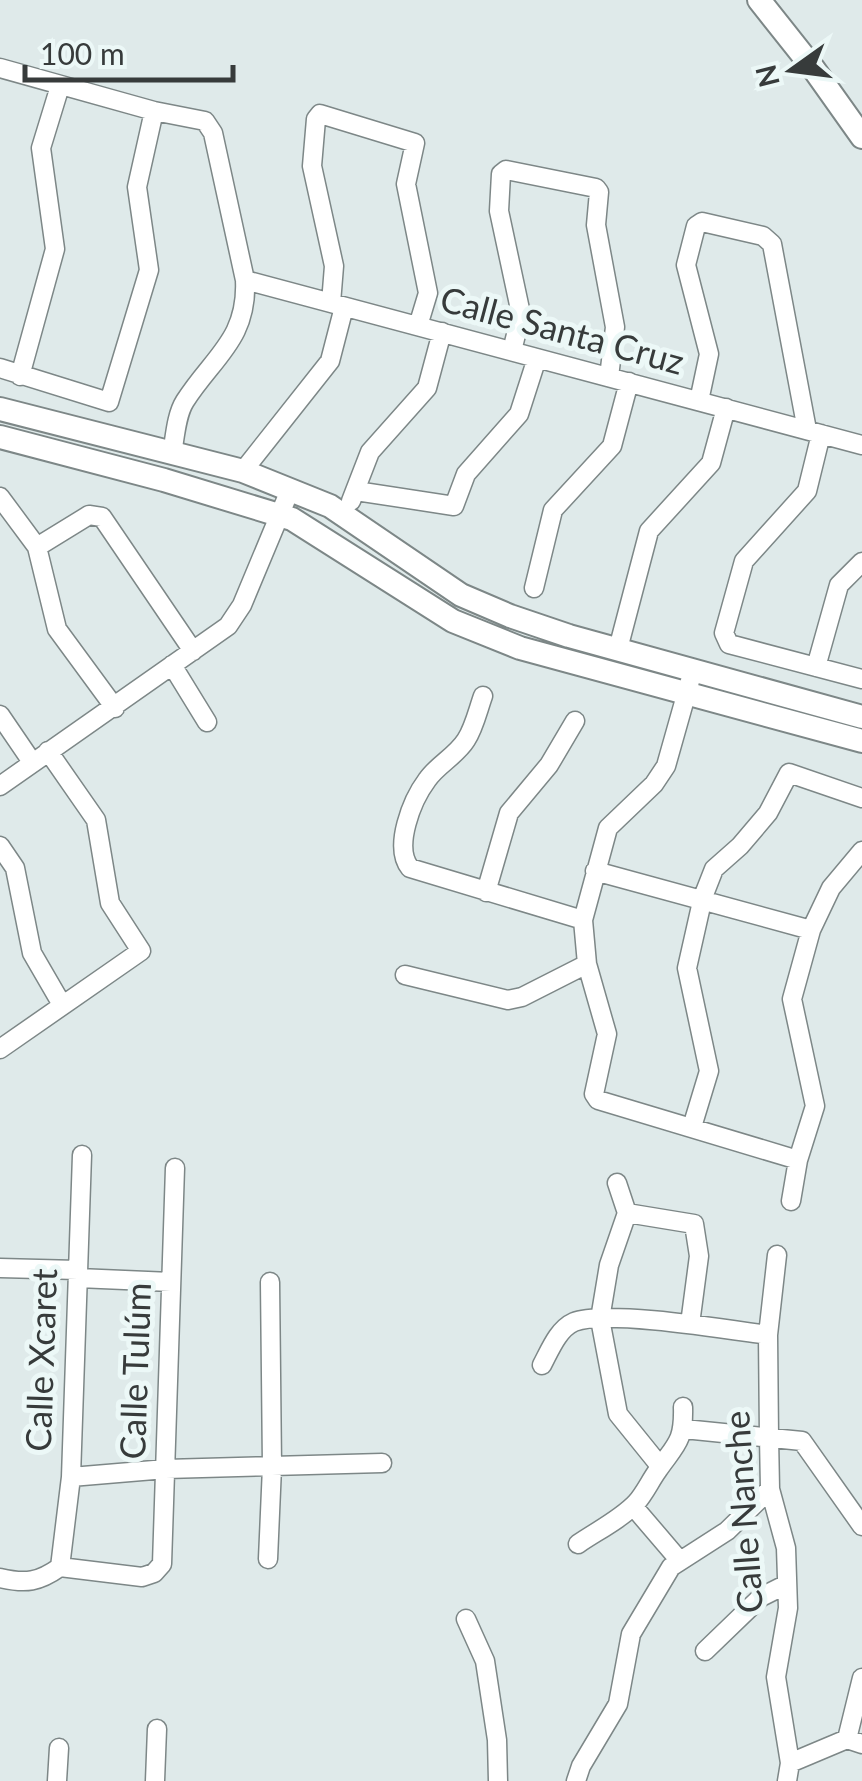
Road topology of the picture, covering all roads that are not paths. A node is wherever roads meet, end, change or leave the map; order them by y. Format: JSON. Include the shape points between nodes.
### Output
{"nodes":[{"id":1,"x":759,"y":0,"type":"edge"},
{"id":2,"x":0,"y":68,"type":"edge"},
{"id":3,"x":60,"y":86,"type":"junction"},
{"id":4,"x":154,"y":111,"type":"junction"},
{"id":5,"x":862,"y":138,"type":"edge"},
{"id":6,"x":245,"y":280,"type":"junction"},
{"id":7,"x":338,"y":305,"type":"junction"},
{"id":8,"x":418,"y":326,"type":"junction"},
{"id":9,"x":442,"y":332,"type":"junction"},
{"id":10,"x":512,"y":351,"type":"junction"},
{"id":11,"x":537,"y":358,"type":"junction"},
{"id":12,"x":0,"y":368,"type":"edge"},
{"id":13,"x":20,"y":376,"type":"junction"},
{"id":14,"x":609,"y":377,"type":"junction"},
{"id":15,"x":629,"y":382,"type":"junction"},
{"id":16,"x":698,"y":401,"type":"junction"},
{"id":17,"x":726,"y":408,"type":"junction"},
{"id":18,"x":0,"y":409,"type":"edge"},
{"id":19,"x":25,"y":415,"type":"junction"},
{"id":20,"x":814,"y":432,"type":"junction"},
{"id":21,"x":10,"y":440,"type":"edge"},
{"id":22,"x":862,"y":445,"type":"edge"},
{"id":23,"x":172,"y":454,"type":"junction"},
{"id":24,"x":243,"y":471,"type":"junction"},
{"id":25,"x":290,"y":490,"type":"junction"},
{"id":26,"x":356,"y":491,"type":"junction"},
{"id":27,"x":0,"y":497,"type":"edge"},
{"id":28,"x":343,"y":514,"type":"junction"},
{"id":29,"x":279,"y":515,"type":"junction"},
{"id":30,"x":37,"y":546,"type":"junction"},
{"id":31,"x":862,"y":562,"type":"edge"},
{"id":32,"x":534,"y":588,"type":"dead end"},
{"id":33,"x":618,"y":650,"type":"junction"},
{"id":34,"x":193,"y":652,"type":"junction"},
{"id":35,"x":172,"y":665,"type":"junction"},
{"id":36,"x":816,"y":667,"type":"junction"},
{"id":37,"x":694,"y":670,"type":"junction"},
{"id":38,"x":862,"y":679,"type":"edge"},
{"id":39,"x":686,"y":694,"type":"junction"},
{"id":40,"x":484,"y":696,"type":"dead end"},
{"id":41,"x":115,"y":708,"type":"junction"},
{"id":42,"x":0,"y":716,"type":"edge"},
{"id":43,"x":862,"y":717,"type":"edge"},
{"id":44,"x":575,"y":721,"type":"dead end"},
{"id":45,"x":207,"y":722,"type":"dead end"},
{"id":46,"x":862,"y":741,"type":"edge"},
{"id":47,"x":40,"y":757,"type":"junction"},
{"id":48,"x":0,"y":786,"type":"edge"},
{"id":49,"x":862,"y":798,"type":"edge"},
{"id":50,"x":0,"y":846,"type":"edge"},
{"id":51,"x":862,"y":851,"type":"edge"},
{"id":52,"x":595,"y":871,"type":"junction"},
{"id":53,"x":486,"y":892,"type":"junction"},
{"id":54,"x":703,"y":898,"type":"junction"},
{"id":55,"x":583,"y":920,"type":"junction"},
{"id":56,"x":811,"y":930,"type":"junction"},
{"id":57,"x":586,"y":964,"type":"junction"},
{"id":58,"x":404,"y":975,"type":"dead end"},
{"id":59,"x":62,"y":1003,"type":"junction"},
{"id":60,"x":0,"y":1049,"type":"edge"},
{"id":61,"x":692,"y":1126,"type":"junction"},
{"id":62,"x":82,"y":1155,"type":"dead end"},
{"id":63,"x":798,"y":1160,"type":"junction"},
{"id":64,"x":174,"y":1168,"type":"dead end"},
{"id":65,"x":616,"y":1183,"type":"dead end"},
{"id":66,"x":791,"y":1201,"type":"dead end"},
{"id":67,"x":627,"y":1212,"type":"junction"},
{"id":68,"x":777,"y":1256,"type":"dead end"},
{"id":69,"x":0,"y":1268,"type":"edge"},
{"id":70,"x":78,"y":1274,"type":"junction"},
{"id":71,"x":171,"y":1282,"type":"junction"},
{"id":72,"x":270,"y":1282,"type":"dead end"},
{"id":73,"x":600,"y":1319,"type":"junction"},
{"id":74,"x":690,"y":1324,"type":"junction"},
{"id":75,"x":768,"y":1336,"type":"junction"},
{"id":76,"x":542,"y":1364,"type":"dead end"},
{"id":77,"x":683,"y":1407,"type":"dead end"},
{"id":78,"x":684,"y":1429,"type":"junction"},
{"id":79,"x":769,"y":1437,"type":"junction"},
{"id":80,"x":382,"y":1463,"type":"dead end"},
{"id":81,"x":660,"y":1466,"type":"junction"},
{"id":82,"x":272,"y":1467,"type":"junction"},
{"id":83,"x":166,"y":1469,"type":"junction"},
{"id":84,"x":70,"y":1477,"type":"junction"},
{"id":85,"x":770,"y":1489,"type":"junction"},
{"id":86,"x":633,"y":1506,"type":"junction"},
{"id":87,"x":862,"y":1526,"type":"edge"},
{"id":88,"x":578,"y":1544,"type":"dead end"},
{"id":89,"x":268,"y":1559,"type":"dead end"},
{"id":90,"x":680,"y":1561,"type":"junction"},
{"id":91,"x":60,"y":1566,"type":"junction"},
{"id":92,"x":0,"y":1578,"type":"edge"},
{"id":93,"x":788,"y":1584,"type":"junction"},
{"id":94,"x":466,"y":1619,"type":"dead end"},
{"id":95,"x":705,"y":1652,"type":"dead end"},
{"id":96,"x":862,"y":1678,"type":"edge"},
{"id":97,"x":157,"y":1728,"type":"dead end"},
{"id":98,"x":854,"y":1742,"type":"edge"},
{"id":99,"x":59,"y":1748,"type":"dead end"},
{"id":100,"x":788,"y":1772,"type":"edge"},
{"id":101,"x":57,"y":1781,"type":"edge"},
{"id":102,"x":154,"y":1781,"type":"edge"},
{"id":103,"x":498,"y":1781,"type":"edge"},
{"id":104,"x":576,"y":1781,"type":"edge"}],
"edges":[{"from":1,"to":5,"type":"street"},
{"from":2,"to":3,"type":"street"},
{"from":3,"to":4,"type":"street"},
{"from":3,"to":13,"type":"street","via":[[41,148],[55,249]]},
{"from":4,"to":6,"type":"street","via":[[206,122],[213,132]]},
{"from":4,"to":13,"type":"street","via":[[137,186],[149,270],[109,402]]},
{"from":6,"to":7,"type":"street","name":"Calle Santa Cruz"},
{"from":6,"to":23,"type":"street","via":[[246,302],[233,342],[182,404]]},
{"from":7,"to":8,"type":"street","name":"Calle Santa Cruz"},
{"from":7,"to":8,"type":"street","via":[[312,166],[318,116],[415,144],[406,184],[428,292]]},
{"from":7,"to":24,"type":"street","via":[[330,361]]},
{"from":8,"to":9,"type":"street","name":"Calle Santa Cruz"},
{"from":9,"to":10,"type":"street","name":"Calle Santa Cruz"},
{"from":9,"to":26,"type":"street","via":[[427,388],[370,452]]},
{"from":10,"to":11,"type":"street","name":"Calle Santa Cruz"},
{"from":10,"to":14,"type":"street","via":[[521,314],[499,211],[503,172],[599,192],[596,225],[615,326]]},
{"from":11,"to":14,"type":"street","name":"Calle Santa Cruz"},
{"from":11,"to":26,"type":"street","via":[[519,414],[466,474],[451,507]]},
{"from":12,"to":13,"type":"street"},
{"from":14,"to":15,"type":"street","name":"Calle Santa Cruz"},
{"from":15,"to":16,"type":"street","name":"Calle Santa Cruz"},
{"from":15,"to":32,"type":"street","via":[[612,446],[552,510]]},
{"from":16,"to":17,"type":"street","name":"Calle Santa Cruz"},
{"from":16,"to":20,"type":"street","via":[[709,354],[686,265],[698,223],[772,244]]},
{"from":17,"to":20,"type":"street","name":"Calle Santa Cruz"},
{"from":17,"to":33,"type":"street","via":[[711,462],[649,530]]},
{"from":18,"to":19,"type":"street"},
{"from":19,"to":21,"type":"street"},
{"from":19,"to":23,"type":"street"},
{"from":20,"to":22,"type":"street","name":"Calle Santa Cruz"},
{"from":20,"to":36,"type":"street","via":[[807,491],[744,561],[724,633],[730,644]]},
{"from":21,"to":29,"type":"street"},
{"from":23,"to":24,"type":"street"},
{"from":24,"to":25,"type":"street"},
{"from":25,"to":28,"type":"street"},
{"from":25,"to":29,"type":"street"},
{"from":26,"to":28,"type":"street"},
{"from":27,"to":30,"type":"street"},
{"from":28,"to":33,"type":"street","via":[[460,594]]},
{"from":29,"to":34,"type":"street","via":[[242,605],[228,626]]},
{"from":29,"to":39,"type":"street","via":[[453,621],[520,648]]},
{"from":30,"to":34,"type":"street","via":[[89,515],[102,518]]},
{"from":30,"to":41,"type":"street","via":[[52,620]]},
{"from":31,"to":36,"type":"street","via":[[839,585]]},
{"from":33,"to":37,"type":"street"},
{"from":34,"to":35,"type":"street"},
{"from":35,"to":41,"type":"street"},
{"from":35,"to":45,"type":"street"},
{"from":36,"to":38,"type":"street"},
{"from":37,"to":39,"type":"street"},
{"from":37,"to":43,"type":"street"},
{"from":39,"to":46,"type":"street"},
{"from":39,"to":52,"type":"street","via":[[666,766],[608,828]]},
{"from":40,"to":53,"type":"street","via":[[465,741],[426,780],[411,810],[403,852],[410,868]]},
{"from":41,"to":47,"type":"street"},
{"from":42,"to":47,"type":"street"},
{"from":44,"to":53,"type":"street","via":[[550,765],[509,812]]},
{"from":47,"to":48,"type":"street"},
{"from":47,"to":59,"type":"street","via":[[96,820],[110,902],[140,950]]},
{"from":49,"to":54,"type":"street","via":[[789,772],[768,813],[714,870]]},
{"from":50,"to":59,"type":"street","via":[[15,868],[32,953]]},
{"from":51,"to":56,"type":"street","via":[[831,888]]},
{"from":52,"to":54,"type":"street"},
{"from":52,"to":55,"type":"street"},
{"from":53,"to":55,"type":"street"},
{"from":54,"to":56,"type":"street"},
{"from":54,"to":61,"type":"street","via":[[687,968],[709,1071]]},
{"from":55,"to":57,"type":"street"},
{"from":56,"to":63,"type":"street","via":[[792,999],[815,1106]]},
{"from":57,"to":58,"type":"street","via":[[508,1000]]},
{"from":57,"to":61,"type":"street","via":[[606,1034],[594,1094]]},
{"from":59,"to":60,"type":"street"},
{"from":61,"to":63,"type":"street"},
{"from":62,"to":70,"type":"street","name":"Calle Xcaret"},
{"from":63,"to":66,"type":"street"},
{"from":64,"to":71,"type":"street","name":"Calle Tulúm"},
{"from":65,"to":67,"type":"street"},
{"from":67,"to":73,"type":"street"},
{"from":67,"to":74,"type":"street","via":[[694,1224],[699,1256]]},
{"from":68,"to":75,"type":"street","name":"Calle Nanche"},
{"from":69,"to":70,"type":"street"},
{"from":70,"to":71,"type":"street"},
{"from":70,"to":84,"type":"street","name":"Calle Xcaret"},
{"from":71,"to":83,"type":"street","name":"Calle Tulúm"},
{"from":72,"to":82,"type":"street"},
{"from":73,"to":74,"type":"street"},
{"from":73,"to":76,"type":"street","via":[[560,1332]]},
{"from":73,"to":81,"type":"street","via":[[618,1414]]},
{"from":74,"to":75,"type":"street"},
{"from":75,"to":79,"type":"street","name":"Calle Nanche"},
{"from":77,"to":78,"type":"street"},
{"from":78,"to":79,"type":"street"},
{"from":78,"to":81,"type":"street"},
{"from":79,"to":85,"type":"street","name":"Calle Nanche"},
{"from":79,"to":87,"type":"street","via":[[802,1441]]},
{"from":80,"to":82,"type":"street"},
{"from":81,"to":86,"type":"street"},
{"from":82,"to":83,"type":"street"},
{"from":82,"to":89,"type":"street"},
{"from":83,"to":84,"type":"street"},
{"from":83,"to":91,"type":"street","name":"Calle Tulúm","via":[[162,1564],[154,1572]]},
{"from":84,"to":91,"type":"street","name":"Calle Xcaret"},
{"from":85,"to":90,"type":"street","via":[[727,1531]]},
{"from":85,"to":93,"type":"street","name":"Calle Nanche"},
{"from":86,"to":88,"type":"street"},
{"from":86,"to":90,"type":"street"},
{"from":90,"to":104,"type":"street","via":[[631,1634],[618,1704]]},
{"from":91,"to":92,"type":"street","via":[[23,1584]]},
{"from":93,"to":95,"type":"street","via":[[761,1597]]},
{"from":93,"to":100,"type":"street","name":"Calle Nanche","via":[[776,1677]]},
{"from":94,"to":103,"type":"street","via":[[485,1660]]},
{"from":96,"to":98,"type":"street"},
{"from":97,"to":102,"type":"street"},
{"from":98,"to":100,"type":"street"},
{"from":99,"to":101,"type":"street"}]}
